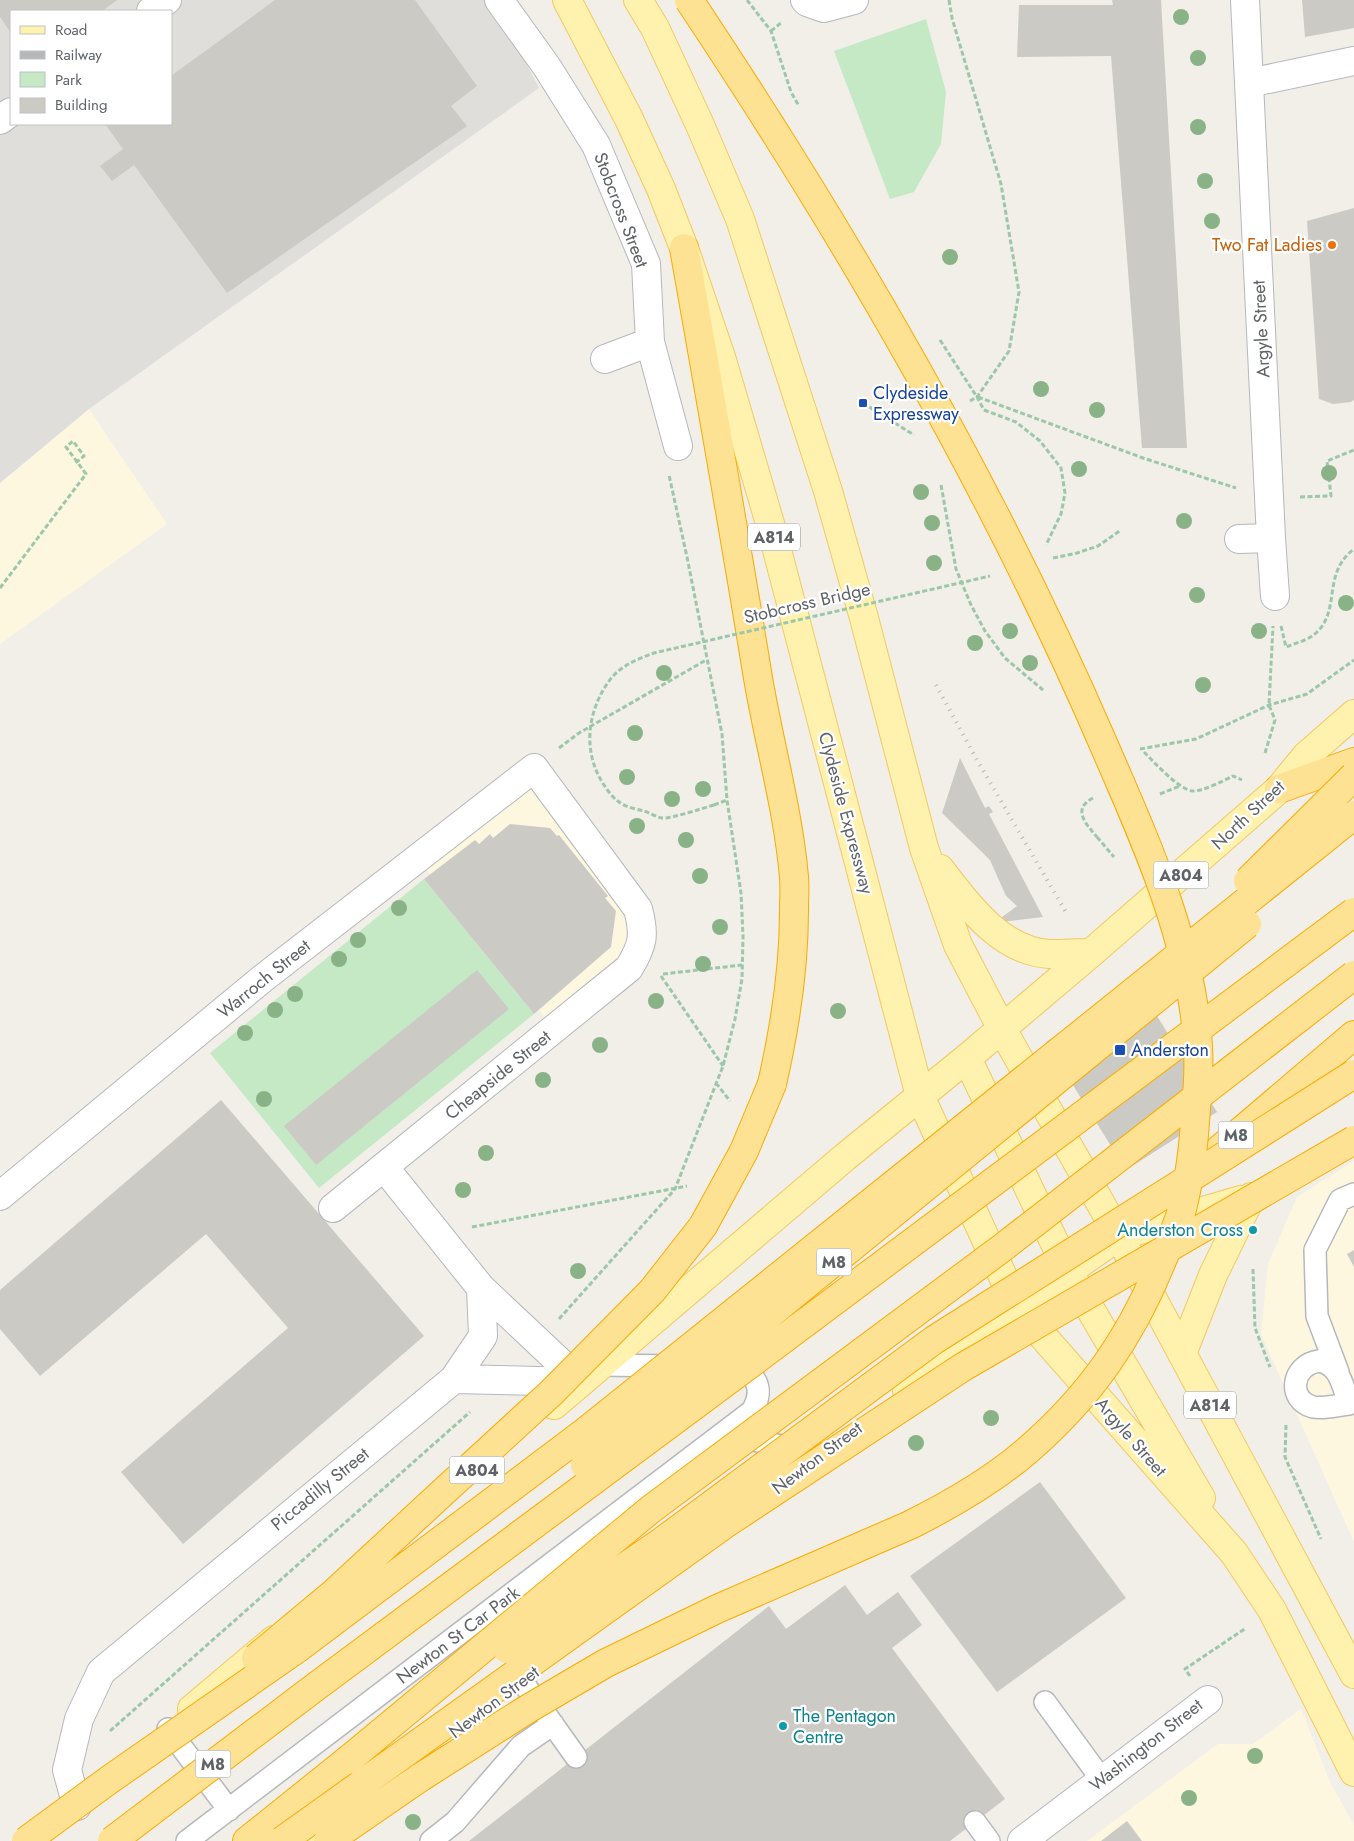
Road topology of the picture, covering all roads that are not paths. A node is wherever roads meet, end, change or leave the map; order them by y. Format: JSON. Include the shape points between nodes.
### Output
{"nodes":[{"id":1,"x":167,"y":0,"type":"edge"},
{"id":2,"x":499,"y":0,"type":"edge"},
{"id":3,"x":567,"y":0,"type":"edge"},
{"id":4,"x":638,"y":0,"type":"edge"},
{"id":5,"x":689,"y":0,"type":"edge"},
{"id":6,"x":854,"y":0,"type":"edge"},
{"id":7,"x":1245,"y":0,"type":"edge"},
{"id":8,"x":806,"y":1,"type":"edge"},
{"id":9,"x":153,"y":10,"type":"edge"},
{"id":10,"x":1354,"y":61,"type":"edge"},
{"id":11,"x":1249,"y":83,"type":"junction"},
{"id":12,"x":684,"y":248,"type":"junction"},
{"id":13,"x":650,"y":342,"type":"junction"},
{"id":14,"x":605,"y":359,"type":"dead end"},
{"id":15,"x":678,"y":446,"type":"road end"},
{"id":16,"x":1271,"y":538,"type":"junction"},
{"id":17,"x":1239,"y":540,"type":"dead end"},
{"id":18,"x":1275,"y":596,"type":"road end"},
{"id":19,"x":1354,"y":714,"type":"edge"},
{"id":20,"x":1354,"y":762,"type":"edge"},
{"id":21,"x":1354,"y":776,"type":"edge"},
{"id":22,"x":1279,"y":789,"type":"junction"},
{"id":23,"x":1354,"y":815,"type":"edge"},
{"id":24,"x":1354,"y":836,"type":"edge"},
{"id":25,"x":924,"y":848,"type":"junction"},
{"id":26,"x":1354,"y":912,"type":"edge"},
{"id":27,"x":643,"y":928,"type":"joint"},
{"id":28,"x":1092,"y":953,"type":"junction"},
{"id":29,"x":1162,"y":969,"type":"junction"},
{"id":30,"x":1354,"y":976,"type":"edge"},
{"id":31,"x":1002,"y":1029,"type":"junction"},
{"id":32,"x":1354,"y":1035,"type":"edge"},
{"id":33,"x":968,"y":1058,"type":"junction"},
{"id":34,"x":1354,"y":1074,"type":"edge"},
{"id":35,"x":920,"y":1096,"type":"junction"},
{"id":36,"x":1354,"y":1129,"type":"edge"},
{"id":37,"x":1354,"y":1140,"type":"edge"},
{"id":38,"x":384,"y":1168,"type":"junction"},
{"id":39,"x":1354,"y":1194,"type":"edge"},
{"id":40,"x":0,"y":1196,"type":"edge"},
{"id":41,"x":1251,"y":1197,"type":"junction"},
{"id":42,"x":333,"y":1208,"type":"dead end"},
{"id":43,"x":1119,"y":1236,"type":"junction"},
{"id":44,"x":1068,"y":1271,"type":"junction"},
{"id":45,"x":480,"y":1288,"type":"junction"},
{"id":46,"x":1017,"y":1307,"type":"junction"},
{"id":47,"x":1182,"y":1354,"type":"junction"},
{"id":48,"x":1338,"y":1372,"type":"junction"},
{"id":49,"x":591,"y":1374,"type":"junction"},
{"id":50,"x":454,"y":1379,"type":"junction"},
{"id":51,"x":1352,"y":1408,"type":"edge"},
{"id":52,"x":722,"y":1434,"type":"junction"},
{"id":53,"x":822,"y":1455,"type":"junction"},
{"id":54,"x":1234,"y":1553,"type":"junction"},
{"id":55,"x":1354,"y":1674,"type":"edge"},
{"id":56,"x":522,"y":1681,"type":"junction"},
{"id":57,"x":314,"y":1688,"type":"junction"},
{"id":58,"x":1208,"y":1700,"type":"road end"},
{"id":59,"x":1045,"y":1702,"type":"dead end"},
{"id":60,"x":553,"y":1724,"type":"junction"},
{"id":61,"x":168,"y":1729,"type":"junction"},
{"id":62,"x":576,"y":1757,"type":"dead end"},
{"id":63,"x":348,"y":1760,"type":"junction"},
{"id":64,"x":1354,"y":1772,"type":"edge"},
{"id":65,"x":109,"y":1780,"type":"junction"},
{"id":66,"x":1102,"y":1780,"type":"junction"},
{"id":67,"x":77,"y":1806,"type":"junction"},
{"id":68,"x":229,"y":1810,"type":"junction"},
{"id":69,"x":975,"y":1822,"type":"dead end"},
{"id":70,"x":191,"y":1840,"type":"edge"},
{"id":71,"x":26,"y":1841,"type":"edge"},
{"id":72,"x":30,"y":1841,"type":"edge"},
{"id":73,"x":112,"y":1841,"type":"edge"},
{"id":74,"x":247,"y":1841,"type":"edge"},
{"id":75,"x":282,"y":1841,"type":"edge"},
{"id":76,"x":311,"y":1841,"type":"edge"},
{"id":77,"x":328,"y":1841,"type":"edge"},
{"id":78,"x":431,"y":1841,"type":"edge"},
{"id":79,"x":989,"y":1841,"type":"edge"},
{"id":80,"x":1022,"y":1841,"type":"edge"}],
"edges":[{"from":1,"to":9,"type":"street"},
{"from":2,"to":13,"type":"street","name":"Stobcross Street","via":[[547,67],[596,145],[646,264]]},
{"from":3,"to":12,"type":"main road","name":"Clydeside Expressway","number":"A814","via":[[629,119]]},
{"from":4,"to":25,"type":"main road","number":"A814","via":[[655,28],[740,219],[828,491]]},
{"from":5,"to":77,"type":"highway","bridge":true,"via":[[773,127],[903,345],[1033,589],[1136,818],[1170,908],[1186,962],[1198,1046],[1194,1139],[1181,1212],[1144,1304],[1106,1366],[1057,1423],[1005,1468],[910,1525],[606,1663],[421,1777]]},
{"from":6,"to":8,"type":"street","via":[[824,8]]},
{"from":7,"to":11,"type":"street","name":"Argyle Street"},
{"from":10,"to":11,"type":"street"},
{"from":11,"to":16,"type":"street","name":"Argyle Street"},
{"from":12,"to":35,"type":"main road","name":"Clydeside Expressway","number":"A814","via":[[721,357],[771,526]]},
{"from":12,"to":65,"type":"highway","bridge":true,"via":[[794,878],[794,947],[772,1084],[744,1151],[703,1226],[632,1313],[334,1593]]},
{"from":13,"to":14,"type":"street"},
{"from":13,"to":15,"type":"street","name":"Stobcross Street"},
{"from":16,"to":17,"type":"street"},
{"from":16,"to":18,"type":"street","name":"Argyle Street"},
{"from":19,"to":22,"type":"main road","name":"North Street","number":"A804","via":[[1306,756]]},
{"from":20,"to":22,"type":"highway"},
{"from":21,"to":29,"type":"highway","bridge":true},
{"from":22,"to":28,"type":"main road","name":"North Street","number":"A804"},
{"from":23,"to":29,"type":"highway","bridge":true},
{"from":24,"to":57,"type":"highway","number":"M8","bridge":true},
{"from":25,"to":28,"type":"main road","via":[[968,906],[996,932],[1021,947],[1048,954]]},
{"from":25,"to":31,"type":"main road","number":"A814","via":[[958,944]]},
{"from":26,"to":57,"type":"highway","number":"M8","bridge":true},
{"from":27,"to":38,"type":"street","name":"Cheapside Street","via":[[639,951],[629,968]]},
{"from":27,"to":40,"type":"street","name":"Warroch Street","via":[[638,909],[534,768],[262,979]]},
{"from":28,"to":31,"type":"main road","name":"North Street","number":"A804"},
{"from":29,"to":65,"type":"highway","bridge":true,"via":[[585,1432],[298,1648]]},
{"from":30,"to":63,"type":"highway","bridge":true,"via":[[1002,1248],[651,1509]]},
{"from":31,"to":33,"type":"main road","number":"A804"},
{"from":31,"to":43,"type":"main road","number":"A814"},
{"from":32,"to":43,"type":"highway","number":"M8"},
{"from":33,"to":35,"type":"main road","number":"A804"},
{"from":33,"to":44,"type":"main road"},
{"from":34,"to":63,"type":"highway","bridge":true,"via":[[934,1340],[664,1540]]},
{"from":35,"to":46,"type":"main road","name":"Argyle Street","number":"A814"},
{"from":35,"to":49,"type":"main road","number":"A804"},
{"from":36,"to":41,"type":"main road","name":"Newton Street"},
{"from":37,"to":75,"type":"highway","bridge":true,"via":[[963,1367],[725,1524]]},
{"from":38,"to":42,"type":"street","name":"Cheapside Street"},
{"from":38,"to":45,"type":"street"},
{"from":39,"to":48,"type":"lane","via":[[1340,1200],[1315,1250],[1317,1316]]},
{"from":41,"to":43,"type":"main road","name":"Newton Street"},
{"from":41,"to":47,"type":"main road"},
{"from":43,"to":44,"type":"main road","name":"Newton Street"},
{"from":43,"to":47,"type":"main road","number":"A814"},
{"from":44,"to":46,"type":"main road","name":"Newton Street"},
{"from":44,"to":54,"type":"main road"},
{"from":45,"to":49,"type":"street"},
{"from":45,"to":50,"type":"street","name":"Piccadilly Street","via":[[483,1336]]},
{"from":46,"to":53,"type":"main road","name":"Newton Street"},
{"from":46,"to":54,"type":"main road","name":"Argyle Street","number":"A814"},
{"from":47,"to":55,"type":"main road","number":"A814"},
{"from":48,"to":51,"type":"lane"},
{"from":48,"to":51,"type":"lane","via":[[1326,1362],[1305,1365],[1296,1378],[1297,1393],[1314,1407]]},
{"from":49,"to":50,"type":"street"},
{"from":49,"to":52,"type":"lane","name":"Newton St Car Park","via":[[740,1368],[754,1378],[758,1386],[757,1404]]},
{"from":49,"to":61,"type":"main road","number":"A804"},
{"from":50,"to":67,"type":"street","name":"Piccadilly Street","via":[[101,1672],[79,1719],[68,1762],[67,1770]]},
{"from":52,"to":53,"type":"lane"},
{"from":52,"to":68,"type":"lane","name":"Newton St Car Park"},
{"from":53,"to":56,"type":"main road","name":"Newton Street"},
{"from":54,"to":64,"type":"main road","name":"Argyle Street","number":"A814","via":[[1272,1610]]},
{"from":56,"to":60,"type":"lane"},
{"from":56,"to":76,"type":"main road","name":"Newton Street"},
{"from":57,"to":73,"type":"highway","number":"M8","bridge":true},
{"from":58,"to":66,"type":"street","name":"Washington Street"},
{"from":59,"to":66,"type":"lane"},
{"from":60,"to":62,"type":"lane"},
{"from":60,"to":78,"type":"lane","via":[[521,1746],[455,1822]]},
{"from":61,"to":67,"type":"main road","number":"A804"},
{"from":61,"to":68,"type":"lane"},
{"from":63,"to":74,"type":"highway"},
{"from":65,"to":71,"type":"highway","bridge":true},
{"from":66,"to":80,"type":"street","name":"Washington Street"},
{"from":67,"to":72,"type":"main road","number":"A804"},
{"from":68,"to":70,"type":"lane","name":"Newton St Car Park"},
{"from":69,"to":79,"type":"lane"}]}
